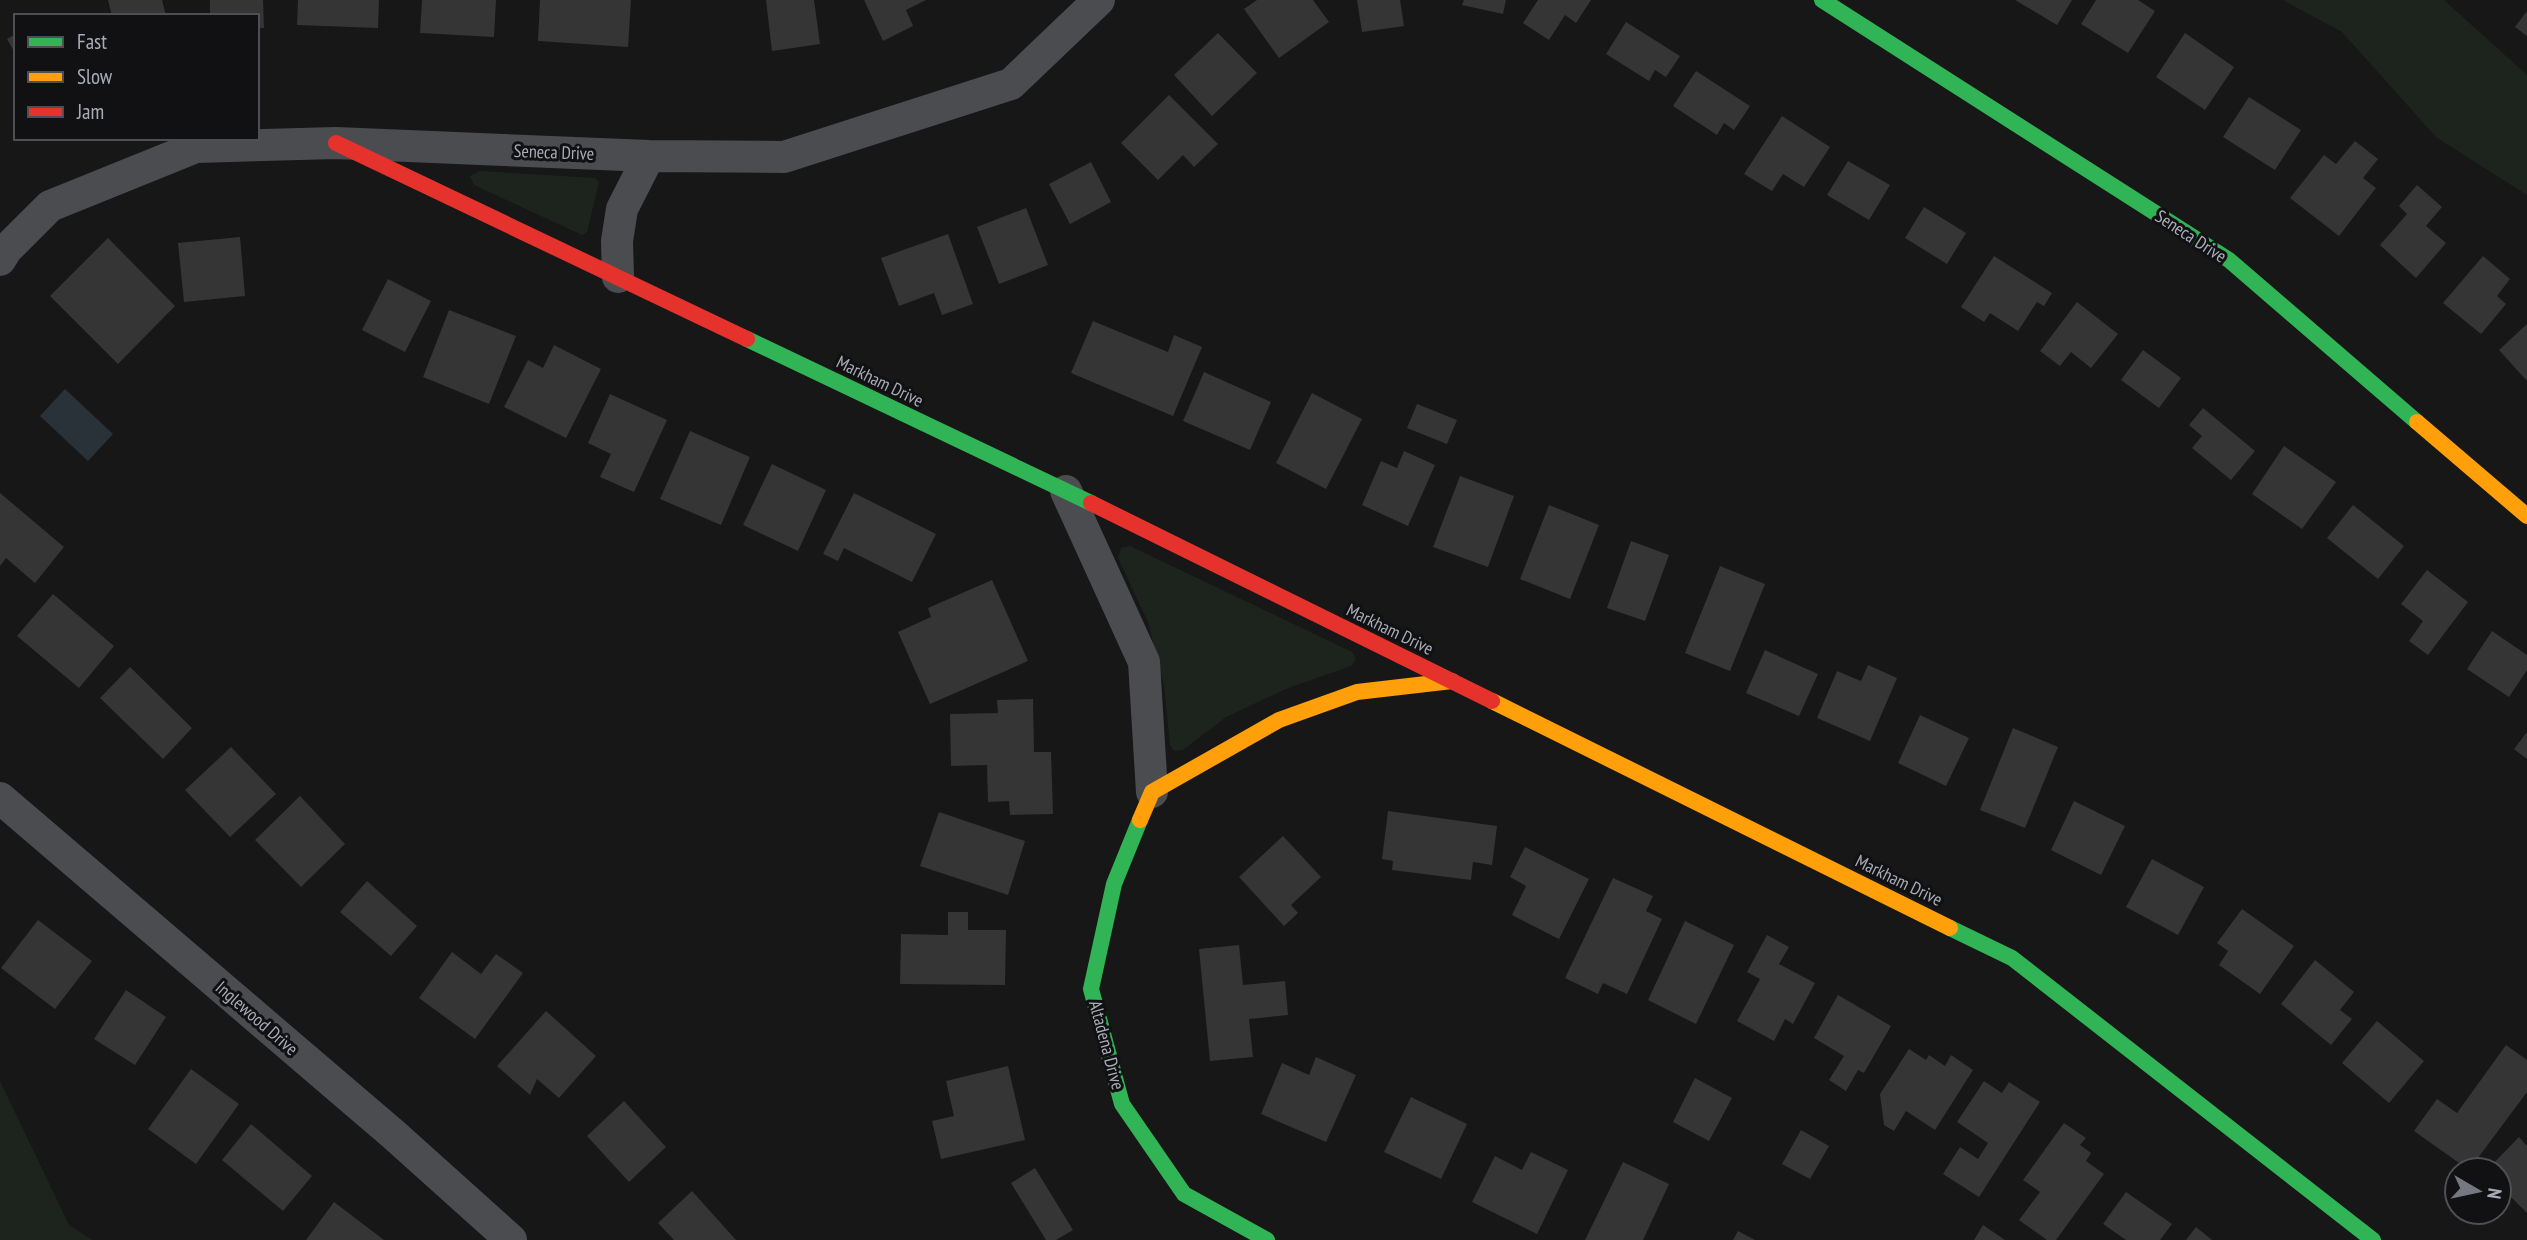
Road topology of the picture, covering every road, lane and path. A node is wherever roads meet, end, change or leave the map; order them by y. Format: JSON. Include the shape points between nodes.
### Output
{"nodes":[{"id":1,"x":1099,"y":0,"type":"edge"},
{"id":2,"x":1822,"y":0,"type":"edge"},
{"id":3,"x":336,"y":143,"type":"junction"},
{"id":4,"x":649,"y":156,"type":"junction"},
{"id":5,"x":0,"y":260,"type":"edge"},
{"id":6,"x":618,"y":277,"type":"junction"},
{"id":7,"x":1066,"y":491,"type":"junction"},
{"id":8,"x":2527,"y":516,"type":"edge"},
{"id":9,"x":1452,"y":681,"type":"junction"},
{"id":10,"x":1152,"y":792,"type":"junction"},
{"id":11,"x":0,"y":798,"type":"edge"},
{"id":12,"x":511,"y":1240,"type":"edge"},
{"id":13,"x":1267,"y":1240,"type":"edge"},
{"id":14,"x":2373,"y":1240,"type":"edge"}],
"edges":[{"from":1,"to":4,"type":"street","name":"Seneca Drive","via":[[1011,84],[784,157]]},
{"from":2,"to":8,"type":"street","name":"Seneca Drive","via":[[2229,260]]},
{"from":3,"to":4,"type":"street","name":"Seneca Drive"},
{"from":3,"to":5,"type":"street","name":"Seneca Drive","via":[[196,147],[50,206]]},
{"from":3,"to":6,"type":"street","name":"Markham Drive"},
{"from":4,"to":6,"type":"street","via":[[622,209]]},
{"from":6,"to":7,"type":"street","name":"Markham Drive"},
{"from":7,"to":9,"type":"street","name":"Markham Drive"},
{"from":7,"to":10,"type":"street","name":"Altadena Drive","via":[[1144,662]]},
{"from":9,"to":10,"type":"street","via":[[1357,692],[1279,720]]},
{"from":9,"to":14,"type":"street","name":"Markham Drive","via":[[2012,958]]},
{"from":10,"to":13,"type":"street","name":"Altadena Drive","via":[[1114,884],[1091,989],[1122,1104],[1184,1194]]},
{"from":11,"to":12,"type":"street","name":"Inglewood Drive"}]}
